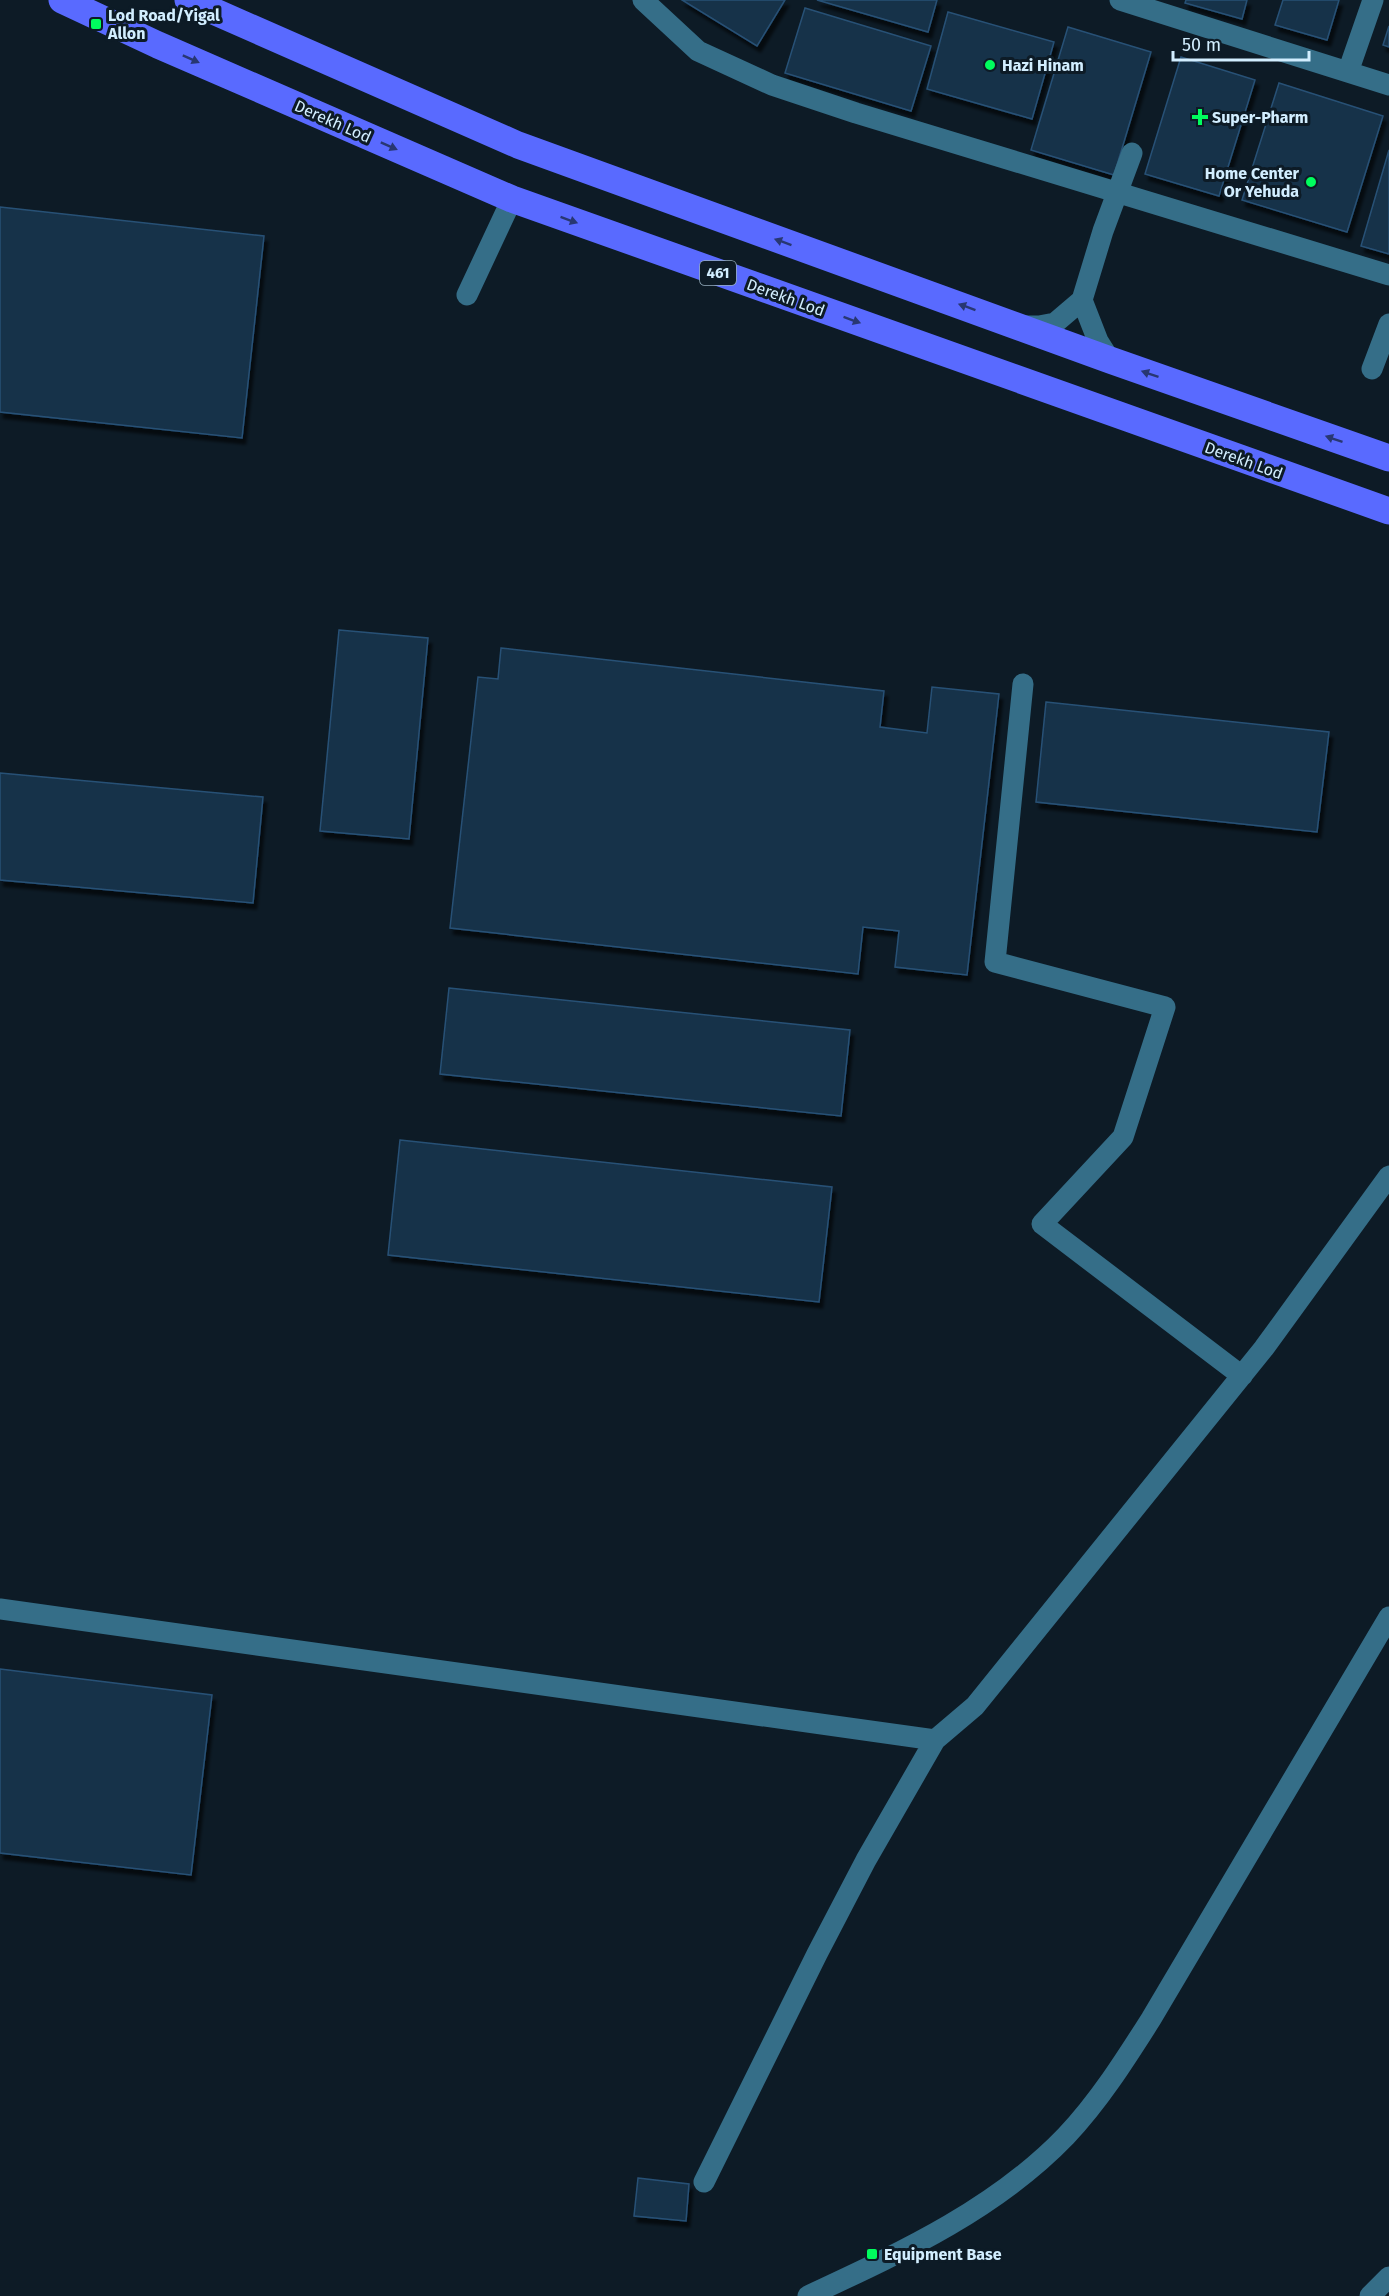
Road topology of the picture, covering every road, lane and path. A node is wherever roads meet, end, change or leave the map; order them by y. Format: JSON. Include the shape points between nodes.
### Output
{"nodes":[{"id":1,"x":62,"y":0,"type":"edge"},
{"id":2,"x":188,"y":0,"type":"edge"},
{"id":3,"x":643,"y":0,"type":"edge"},
{"id":4,"x":1120,"y":0,"type":"edge"},
{"id":5,"x":1372,"y":0,"type":"edge"},
{"id":6,"x":1162,"y":6,"type":"edge"},
{"id":7,"x":1348,"y":72,"type":"junction"},
{"id":8,"x":1389,"y":85,"type":"edge"},
{"id":9,"x":1132,"y":153,"type":"dead end"},
{"id":10,"x":1118,"y":192,"type":"junction"},
{"id":11,"x":512,"y":200,"type":"junction"},
{"id":12,"x":1389,"y":275,"type":"edge"},
{"id":13,"x":467,"y":295,"type":"dead end"},
{"id":14,"x":1082,"y":300,"type":"junction"},
{"id":15,"x":1389,"y":324,"type":"edge"},
{"id":16,"x":1021,"y":326,"type":"junction"},
{"id":17,"x":1110,"y":360,"type":"junction"},
{"id":18,"x":1372,"y":369,"type":"dead end"},
{"id":19,"x":1389,"y":458,"type":"edge"},
{"id":20,"x":1389,"y":512,"type":"edge"},
{"id":21,"x":1023,"y":684,"type":"dead end"},
{"id":22,"x":1389,"y":1176,"type":"edge"},
{"id":23,"x":1242,"y":1376,"type":"junction"},
{"id":24,"x":0,"y":1609,"type":"edge"},
{"id":25,"x":1389,"y":1617,"type":"edge"},
{"id":26,"x":935,"y":1740,"type":"junction"},
{"id":27,"x":704,"y":2182,"type":"dead end"},
{"id":28,"x":1389,"y":2277,"type":"edge"},
{"id":29,"x":808,"y":2296,"type":"edge"},
{"id":30,"x":1370,"y":2296,"type":"edge"}],
"edges":[{"from":1,"to":11,"type":"main road","name":"Derekh Lod","number":"461","one_way":true},
{"from":16,"to":2,"type":"main road","one_way":true,"via":[[518,145]]},
{"from":3,"to":10,"type":"street","via":[[699,51],[771,85]]},
{"from":4,"to":6,"type":"street"},
{"from":5,"to":7,"type":"street"},
{"from":6,"to":7,"type":"street"},
{"from":7,"to":8,"type":"street"},
{"from":9,"to":10,"type":"street"},
{"from":10,"to":12,"type":"street"},
{"from":10,"to":14,"type":"street"},
{"from":11,"to":13,"type":"street"},
{"from":11,"to":20,"type":"main road","name":"Derekh Lod","number":"461","one_way":true},
{"from":14,"to":16,"type":"street","via":[[1055,322]]},
{"from":14,"to":17,"type":"street"},
{"from":15,"to":18,"type":"street"},
{"from":16,"to":17,"type":"main road"},
{"from":19,"to":17,"type":"main road","one_way":true},
{"from":21,"to":23,"type":"street","via":[[995,962],[1165,1006],[1123,1137],[1042,1224]]},
{"from":22,"to":23,"type":"street"},
{"from":23,"to":26,"type":"street","via":[[975,1706]]},
{"from":24,"to":26,"type":"street"},
{"from":25,"to":29,"type":"street","via":[[1151,2019],[1110,2084],[1066,2136],[989,2201],[907,2250]]},
{"from":26,"to":27,"type":"street","via":[[866,1860]]},
{"from":28,"to":30,"type":"street"}]}
